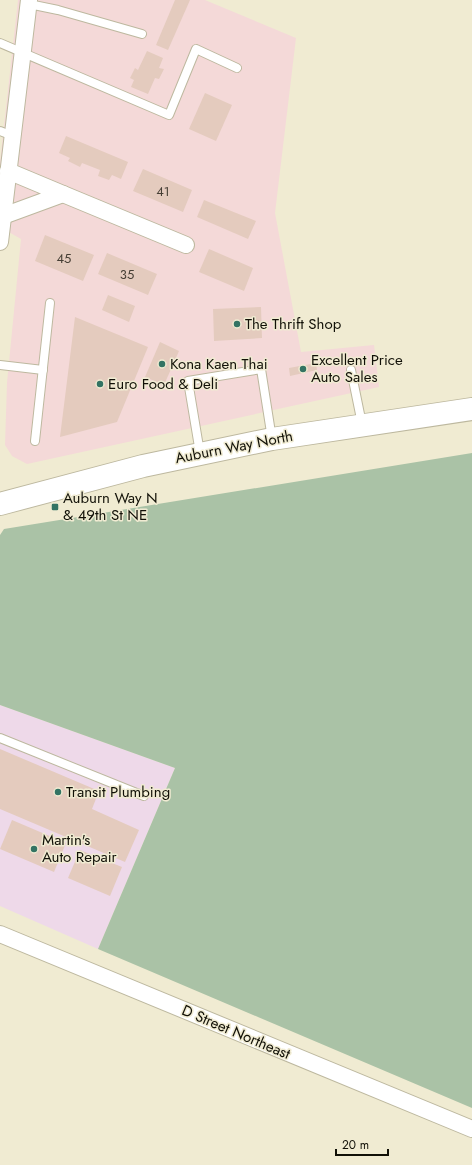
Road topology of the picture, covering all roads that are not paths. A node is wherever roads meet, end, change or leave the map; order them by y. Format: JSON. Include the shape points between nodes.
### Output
{"nodes":[{"id":1,"x":29,"y":2,"type":"edge"},
{"id":2,"x":142,"y":34,"type":"dead end"},
{"id":3,"x":0,"y":43,"type":"edge"},
{"id":4,"x":23,"y":53,"type":"junction"},
{"id":5,"x":237,"y":68,"type":"dead end"},
{"id":6,"x":6,"y":133,"type":"edge"},
{"id":7,"x":8,"y":171,"type":"junction"},
{"id":8,"x":63,"y":194,"type":"junction"},
{"id":9,"x":3,"y":216,"type":"junction"},
{"id":10,"x":0,"y":242,"type":"edge"},
{"id":11,"x":186,"y":245,"type":"dead end"},
{"id":12,"x":50,"y":303,"type":"dead end"},
{"id":13,"x":0,"y":366,"type":"edge"},
{"id":14,"x":42,"y":370,"type":"junction"},
{"id":15,"x":351,"y":370,"type":"dead end"},
{"id":16,"x":472,"y":409,"type":"edge"},
{"id":17,"x":362,"y":425,"type":"junction"},
{"id":18,"x":272,"y":439,"type":"junction"},
{"id":19,"x":35,"y":441,"type":"dead end"},
{"id":20,"x":200,"y":454,"type":"junction"},
{"id":21,"x":0,"y":504,"type":"edge"},
{"id":22,"x":0,"y":738,"type":"edge"},
{"id":23,"x":144,"y":796,"type":"dead end"},
{"id":24,"x":0,"y":934,"type":"edge"},
{"id":25,"x":472,"y":1129,"type":"edge"}],
"edges":[{"from":1,"to":2,"type":"lane"},
{"from":1,"to":4,"type":"street"},
{"from":3,"to":4,"type":"lane"},
{"from":4,"to":5,"type":"lane","via":[[168,115],[196,49]]},
{"from":4,"to":6,"type":"street"},
{"from":6,"to":7,"type":"street"},
{"from":7,"to":8,"type":"street"},
{"from":7,"to":9,"type":"street"},
{"from":8,"to":9,"type":"street"},
{"from":8,"to":11,"type":"street"},
{"from":9,"to":10,"type":"street"},
{"from":12,"to":14,"type":"lane"},
{"from":13,"to":14,"type":"lane"},
{"from":14,"to":19,"type":"lane"},
{"from":15,"to":17,"type":"lane"},
{"from":16,"to":17,"type":"main road","name":"Auburn Way North"},
{"from":17,"to":18,"type":"main road","name":"Auburn Way North"},
{"from":18,"to":20,"type":"main road","name":"Auburn Way North"},
{"from":18,"to":20,"type":"lane","via":[[261,369],[188,381]]},
{"from":20,"to":21,"type":"main road","name":"Auburn Way North","via":[[143,466]]},
{"from":22,"to":23,"type":"lane"},
{"from":24,"to":25,"type":"street","name":"D Street Northeast"}]}
